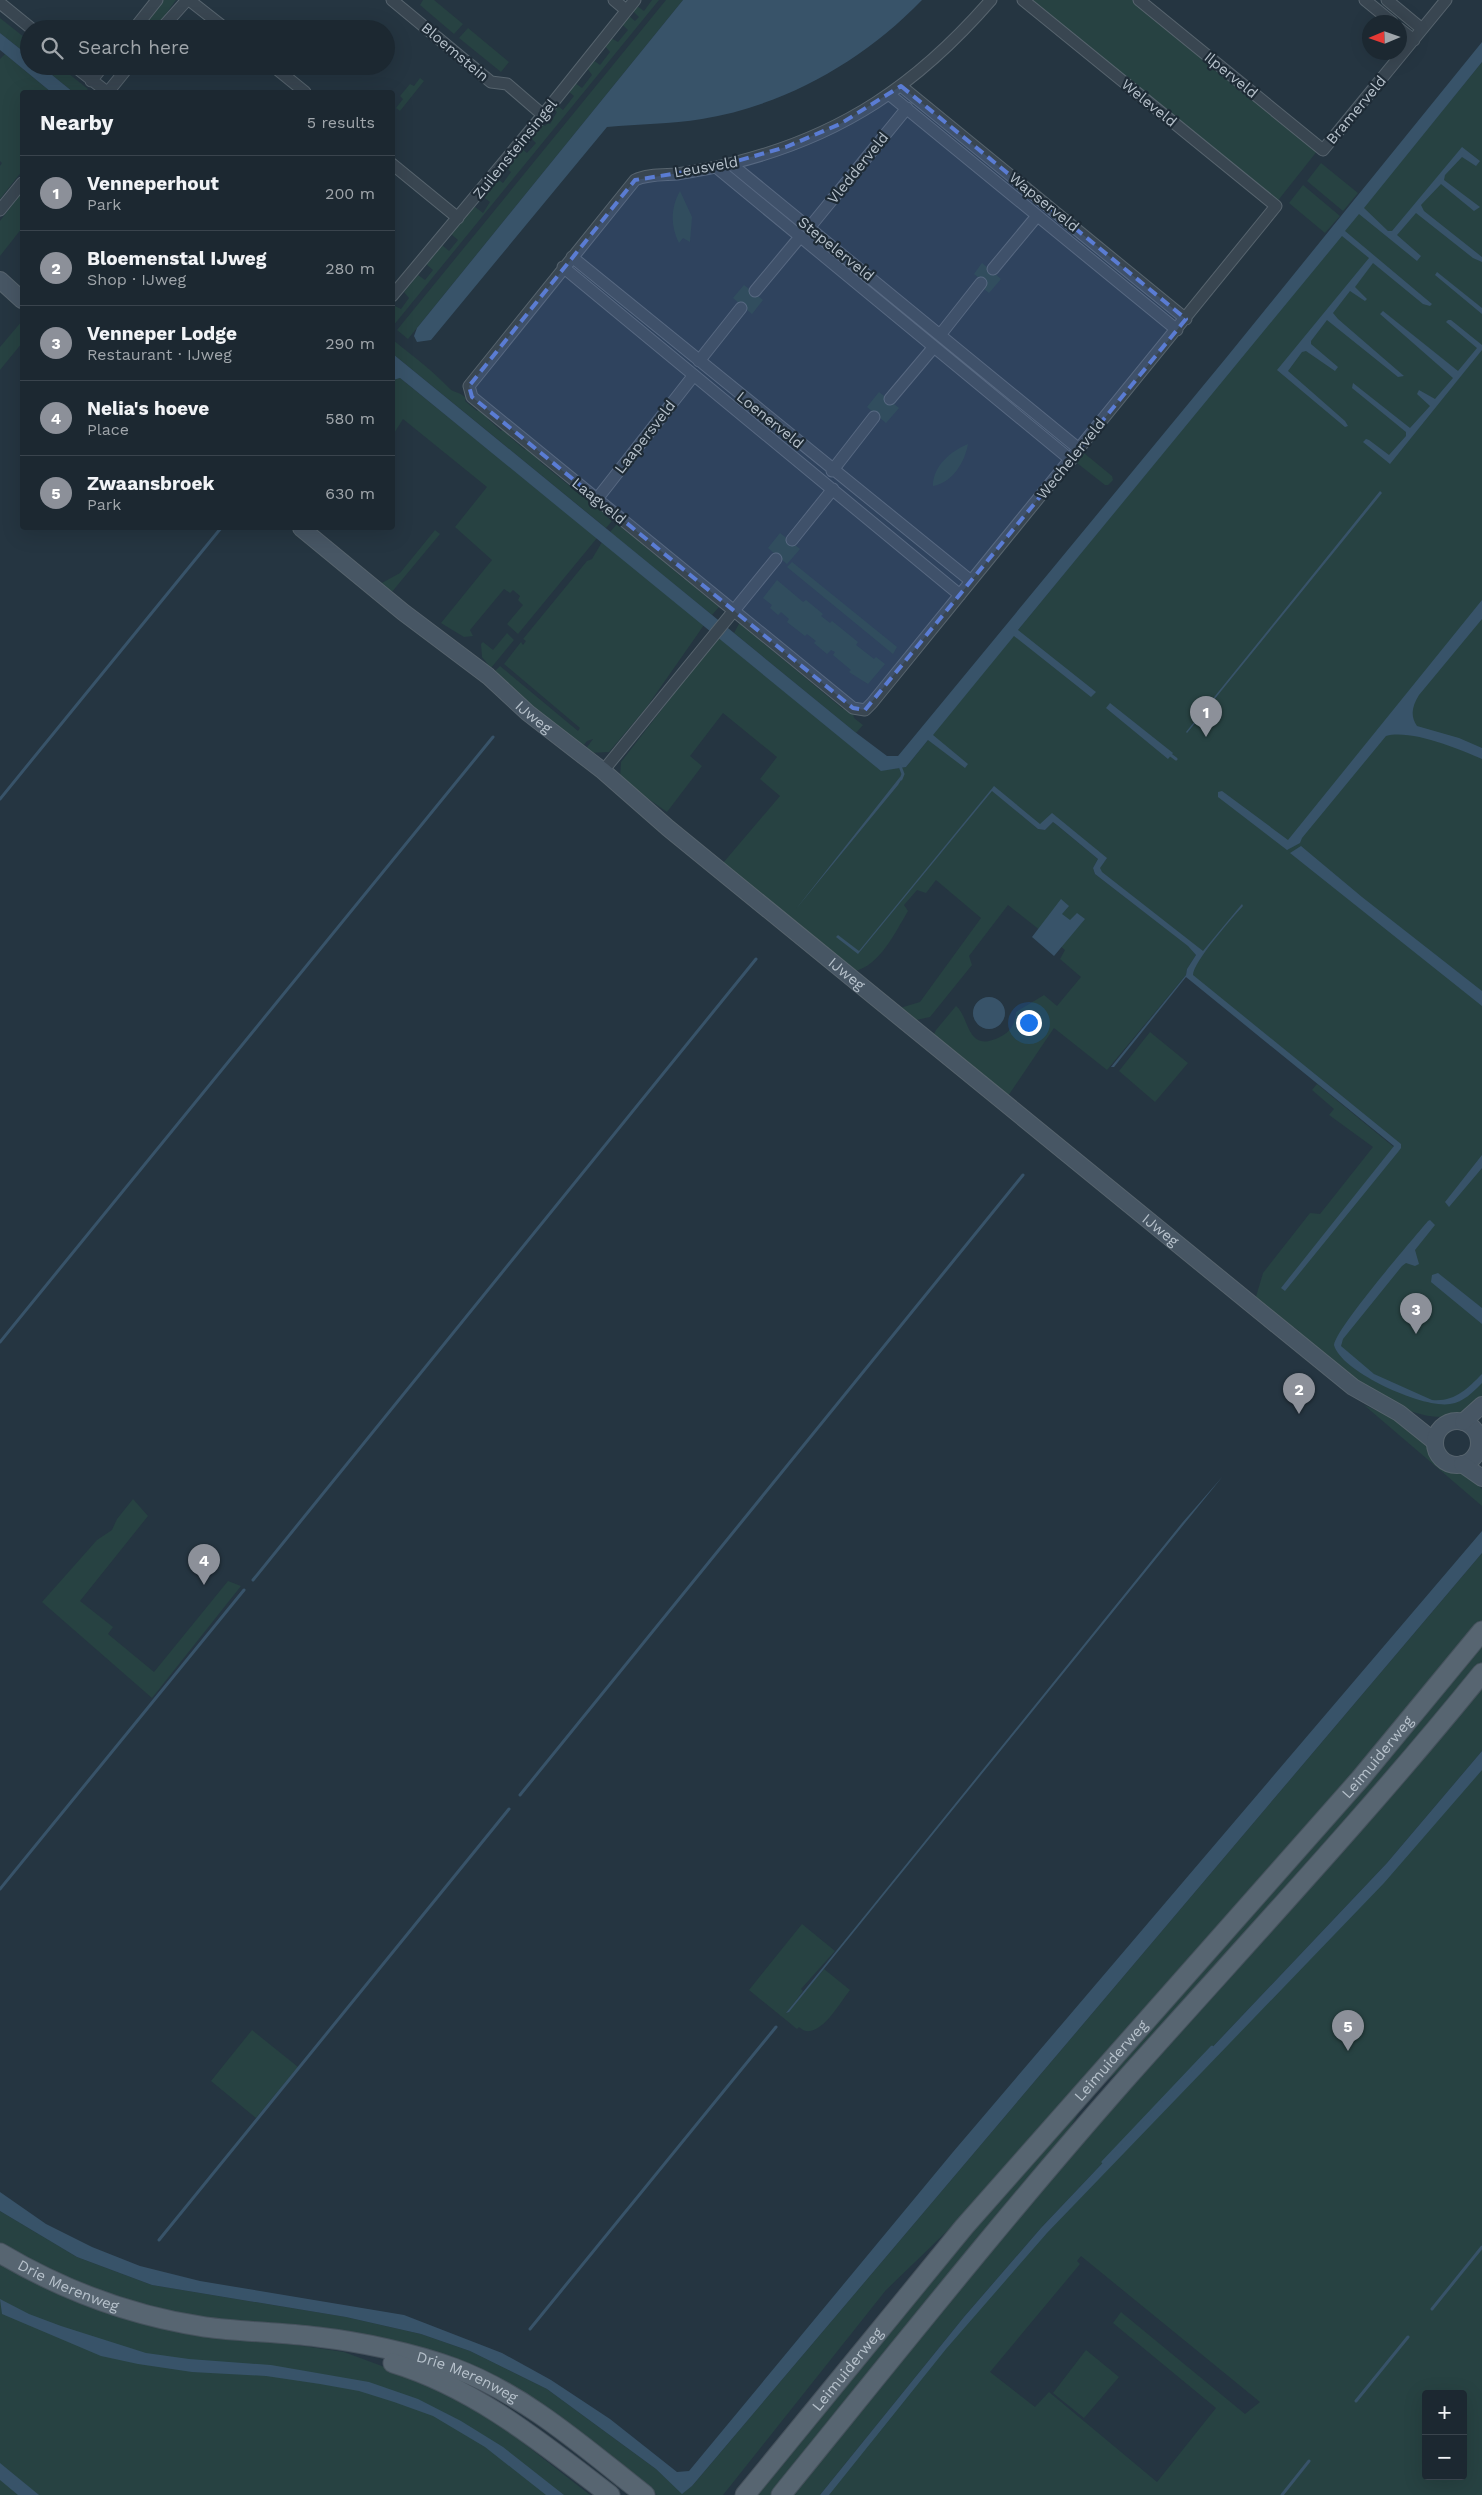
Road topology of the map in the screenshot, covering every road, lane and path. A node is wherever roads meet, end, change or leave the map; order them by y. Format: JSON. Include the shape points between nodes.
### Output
{"nodes":[{"id":1,"x":157,"y":0,"type":"edge"},
{"id":2,"x":188,"y":0,"type":"edge"},
{"id":3,"x":392,"y":0,"type":"edge"},
{"id":4,"x":614,"y":0,"type":"edge"},
{"id":5,"x":635,"y":0,"type":"edge"},
{"id":6,"x":991,"y":0,"type":"edge"},
{"id":7,"x":1023,"y":0,"type":"edge"},
{"id":8,"x":1139,"y":0,"type":"edge"},
{"id":9,"x":1365,"y":0,"type":"edge"},
{"id":10,"x":1387,"y":0,"type":"edge"},
{"id":11,"x":1446,"y":0,"type":"edge"},
{"id":12,"x":0,"y":3,"type":"edge"},
{"id":13,"x":626,"y":10,"type":"junction"},
{"id":14,"x":1383,"y":15,"type":"edge"},
{"id":15,"x":21,"y":20,"type":"edge"},
{"id":16,"x":141,"y":20,"type":"edge"},
{"id":17,"x":169,"y":20,"type":"edge"},
{"id":18,"x":214,"y":20,"type":"edge"},
{"id":19,"x":1422,"y":29,"type":"junction"},
{"id":20,"x":1407,"y":34,"type":"edge"},
{"id":21,"x":1414,"y":40,"type":"junction"},
{"id":22,"x":84,"y":75,"type":"edge"},
{"id":23,"x":102,"y":75,"type":"edge"},
{"id":24,"x":118,"y":75,"type":"edge"},
{"id":25,"x":284,"y":75,"type":"edge"},
{"id":26,"x":901,"y":86,"type":"junction"},
{"id":27,"x":100,"y":89,"type":"edge"},
{"id":28,"x":303,"y":90,"type":"edge"},
{"id":29,"x":890,"y":95,"type":"junction"},
{"id":30,"x":907,"y":108,"type":"junction"},
{"id":31,"x":544,"y":115,"type":"junction"},
{"id":32,"x":1323,"y":150,"type":"joint"},
{"id":33,"x":731,"y":164,"type":"junction"},
{"id":34,"x":395,"y":166,"type":"edge"},
{"id":35,"x":716,"y":168,"type":"junction"},
{"id":36,"x":20,"y":185,"type":"edge"},
{"id":37,"x":1276,"y":206,"type":"joint"},
{"id":38,"x":0,"y":210,"type":"edge"},
{"id":39,"x":1037,"y":216,"type":"junction"},
{"id":40,"x":458,"y":218,"type":"junction"},
{"id":41,"x":809,"y":228,"type":"junction"},
{"id":42,"x":800,"y":237,"type":"junction"},
{"id":43,"x":572,"y":257,"type":"junction"},
{"id":44,"x":563,"y":267,"type":"junction"},
{"id":45,"x":993,"y":269,"type":"dead end"},
{"id":46,"x":0,"y":280,"type":"edge"},
{"id":47,"x":981,"y":284,"type":"dead end"},
{"id":48,"x":755,"y":291,"type":"dead end"},
{"id":49,"x":395,"y":292,"type":"edge"},
{"id":50,"x":20,"y":298,"type":"edge"},
{"id":51,"x":741,"y":308,"type":"dead end"},
{"id":52,"x":1186,"y":319,"type":"junction"},
{"id":53,"x":1178,"y":330,"type":"junction"},
{"id":54,"x":940,"y":335,"type":"junction"},
{"id":55,"x":933,"y":348,"type":"junction"},
{"id":56,"x":698,"y":362,"type":"junction"},
{"id":57,"x":694,"y":375,"type":"junction"},
{"id":58,"x":469,"y":388,"type":"joint"},
{"id":59,"x":890,"y":399,"type":"dead end"},
{"id":60,"x":874,"y":417,"type":"dead end"},
{"id":61,"x":1079,"y":449,"type":"junction"},
{"id":62,"x":1071,"y":460,"type":"junction"},
{"id":63,"x":832,"y":471,"type":"junction"},
{"id":64,"x":833,"y":489,"type":"junction"},
{"id":65,"x":597,"y":499,"type":"junction"},
{"id":66,"x":303,"y":530,"type":"edge"},
{"id":67,"x":792,"y":540,"type":"dead end"},
{"id":68,"x":776,"y":559,"type":"dead end"},
{"id":69,"x":971,"y":581,"type":"junction"},
{"id":70,"x":960,"y":595,"type":"junction"},
{"id":71,"x":732,"y":614,"type":"junction"},
{"id":72,"x":865,"y":710,"type":"joint"},
{"id":73,"x":603,"y":771,"type":"junction"},
{"id":74,"x":1482,"y":1405,"type":"edge"},
{"id":75,"x":1399,"y":1413,"type":"junction"},
{"id":76,"x":1463,"y":1422,"type":"junction"},
{"id":77,"x":1443,"y":1425,"type":"junction"},
{"id":78,"x":1480,"y":1427,"type":"edge"},
{"id":79,"x":1434,"y":1441,"type":"junction"},
{"id":80,"x":1479,"y":1460,"type":"edge"},
{"id":81,"x":1462,"y":1464,"type":"junction"},
{"id":82,"x":1482,"y":1478,"type":"edge"},
{"id":83,"x":1482,"y":1631,"type":"edge"},
{"id":84,"x":1482,"y":1673,"type":"edge"},
{"id":85,"x":0,"y":2254,"type":"edge"},
{"id":86,"x":258,"y":2333,"type":"junction"},
{"id":87,"x":610,"y":2495,"type":"edge"},
{"id":88,"x":645,"y":2495,"type":"edge"},
{"id":89,"x":745,"y":2495,"type":"edge"},
{"id":90,"x":781,"y":2495,"type":"edge"}],
"edges":[{"from":1,"to":16,"type":"street"},
{"from":2,"to":17,"type":"street"},
{"from":2,"to":18,"type":"street"},
{"from":3,"to":31,"type":"street","name":"Bloemstein","via":[[491,82],[507,84]]},
{"from":4,"to":13,"type":"street"},
{"from":5,"to":13,"type":"street","name":"Zuilensteinsingel"},
{"from":6,"to":26,"type":"street","name":"Leusveld","via":[[939,56]]},
{"from":7,"to":37,"type":"street","name":"Weleveld"},
{"from":8,"to":32,"type":"street","name":"Ilperveld"},
{"from":9,"to":14,"type":"street"},
{"from":10,"to":19,"type":"street"},
{"from":11,"to":19,"type":"street","name":"Bramerveld"},
{"from":12,"to":15,"type":"street"},
{"from":13,"to":31,"type":"street","name":"Zuilensteinsingel"},
{"from":19,"to":21,"type":"street","name":"Bramerveld"},
{"from":20,"to":21,"type":"street"},
{"from":21,"to":32,"type":"street","name":"Bramerveld"},
{"from":22,"to":27,"type":"street"},
{"from":23,"to":27,"type":"street"},
{"from":24,"to":27,"type":"street"},
{"from":25,"to":28,"type":"street"},
{"from":26,"to":29,"type":"street","name":"Leusveld"},
{"from":26,"to":52,"type":"street","name":"Wapserveld"},
{"from":29,"to":30,"type":"street","name":"Wapserveld"},
{"from":29,"to":33,"type":"street","name":"Leusveld","via":[[821,134]]},
{"from":30,"to":39,"type":"street","name":"Wapserveld"},
{"from":30,"to":41,"type":"street","name":"Vledderveld"},
{"from":31,"to":40,"type":"street","name":"Zuilensteinsingel"},
{"from":33,"to":35,"type":"street","name":"Leusveld"},
{"from":33,"to":41,"type":"street","name":"Stepelerveld"},
{"from":34,"to":40,"type":"street"},
{"from":35,"to":42,"type":"street","name":"Stepelerveld"},
{"from":35,"to":43,"type":"street","name":"Leusveld","via":[[636,180]]},
{"from":36,"to":38,"type":"street"},
{"from":37,"to":52,"type":"street","name":"Wechelerveld"},
{"from":39,"to":45,"type":"street","name":"Wapserveld"},
{"from":39,"to":53,"type":"street","name":"Wapserveld"},
{"from":40,"to":49,"type":"street","name":"Zuilensteinsingel"},
{"from":41,"to":54,"type":"street","name":"Stepelerveld"},
{"from":42,"to":48,"type":"street","name":"Stepelerveld"},
{"from":42,"to":55,"type":"street","name":"Stepelerveld"},
{"from":43,"to":44,"type":"street","name":"Leusveld"},
{"from":43,"to":56,"type":"street","name":"Loenerveld"},
{"from":44,"to":57,"type":"street","name":"Loenerveld"},
{"from":44,"to":58,"type":"street","name":"Leusveld","via":[[470,382]]},
{"from":46,"to":50,"type":"street"},
{"from":47,"to":54,"type":"street"},
{"from":51,"to":56,"type":"street"},
{"from":52,"to":53,"type":"street","name":"Wechelerveld"},
{"from":53,"to":61,"type":"street","name":"Wechelerveld"},
{"from":54,"to":61,"type":"street","name":"Stepelerveld"},
{"from":55,"to":59,"type":"street"},
{"from":55,"to":62,"type":"street","name":"Stepelerveld"},
{"from":56,"to":63,"type":"street","name":"Loenerveld"},
{"from":57,"to":64,"type":"street","name":"Loenerveld"},
{"from":57,"to":65,"type":"street","name":"Laapersveld"},
{"from":58,"to":65,"type":"street","name":"Laagveld","via":[[472,397]]},
{"from":60,"to":63,"type":"street"},
{"from":61,"to":62,"type":"street","name":"Wechelerveld"},
{"from":62,"to":69,"type":"street","name":"Wechelerveld"},
{"from":63,"to":69,"type":"street","name":"Loenerveld"},
{"from":64,"to":67,"type":"street"},
{"from":64,"to":70,"type":"street","name":"Loenerveld"},
{"from":65,"to":71,"type":"street","name":"Laagveld"},
{"from":66,"to":73,"type":"street","name":"IJweg"},
{"from":68,"to":71,"type":"street"},
{"from":69,"to":70,"type":"street","name":"Wechelerveld"},
{"from":70,"to":72,"type":"street","name":"Wechelerveld"},
{"from":71,"to":72,"type":"street","name":"Laagveld","via":[[853,708]]},
{"from":71,"to":73,"type":"street"},
{"from":73,"to":75,"type":"street","name":"IJweg","via":[[1353,1387]]},
{"from":74,"to":76,"type":"street"},
{"from":75,"to":77,"type":"street","name":"IJweg"},
{"from":75,"to":79,"type":"street","name":"IJweg"},
{"from":76,"to":77,"type":"street","via":[[1456,1420]]},
{"from":76,"to":78,"type":"street"},
{"from":77,"to":79,"type":"street"},
{"from":78,"to":80,"type":"street"},
{"from":79,"to":81,"type":"street","via":[[1442,1460]]},
{"from":80,"to":81,"type":"street"},
{"from":81,"to":82,"type":"street"},
{"from":83,"to":89,"type":"main road","name":"Leimuiderweg","via":[[1360,1779],[964,2227]]},
{"from":84,"to":90,"type":"main road","name":"Leimuiderweg","via":[[1335,1845],[1116,2090],[970,2262]]},
{"from":85,"to":86,"type":"main road","name":"Drie Merenweg","via":[[56,2284],[120,2308],[205,2327]]},
{"from":86,"to":87,"type":"main road","name":"Drie Merenweg","via":[[361,2353],[428,2374],[489,2407]]},
{"from":86,"to":88,"type":"main road","name":"Drie Merenweg","via":[[318,2337],[388,2350],[454,2368],[524,2403]]}]}
